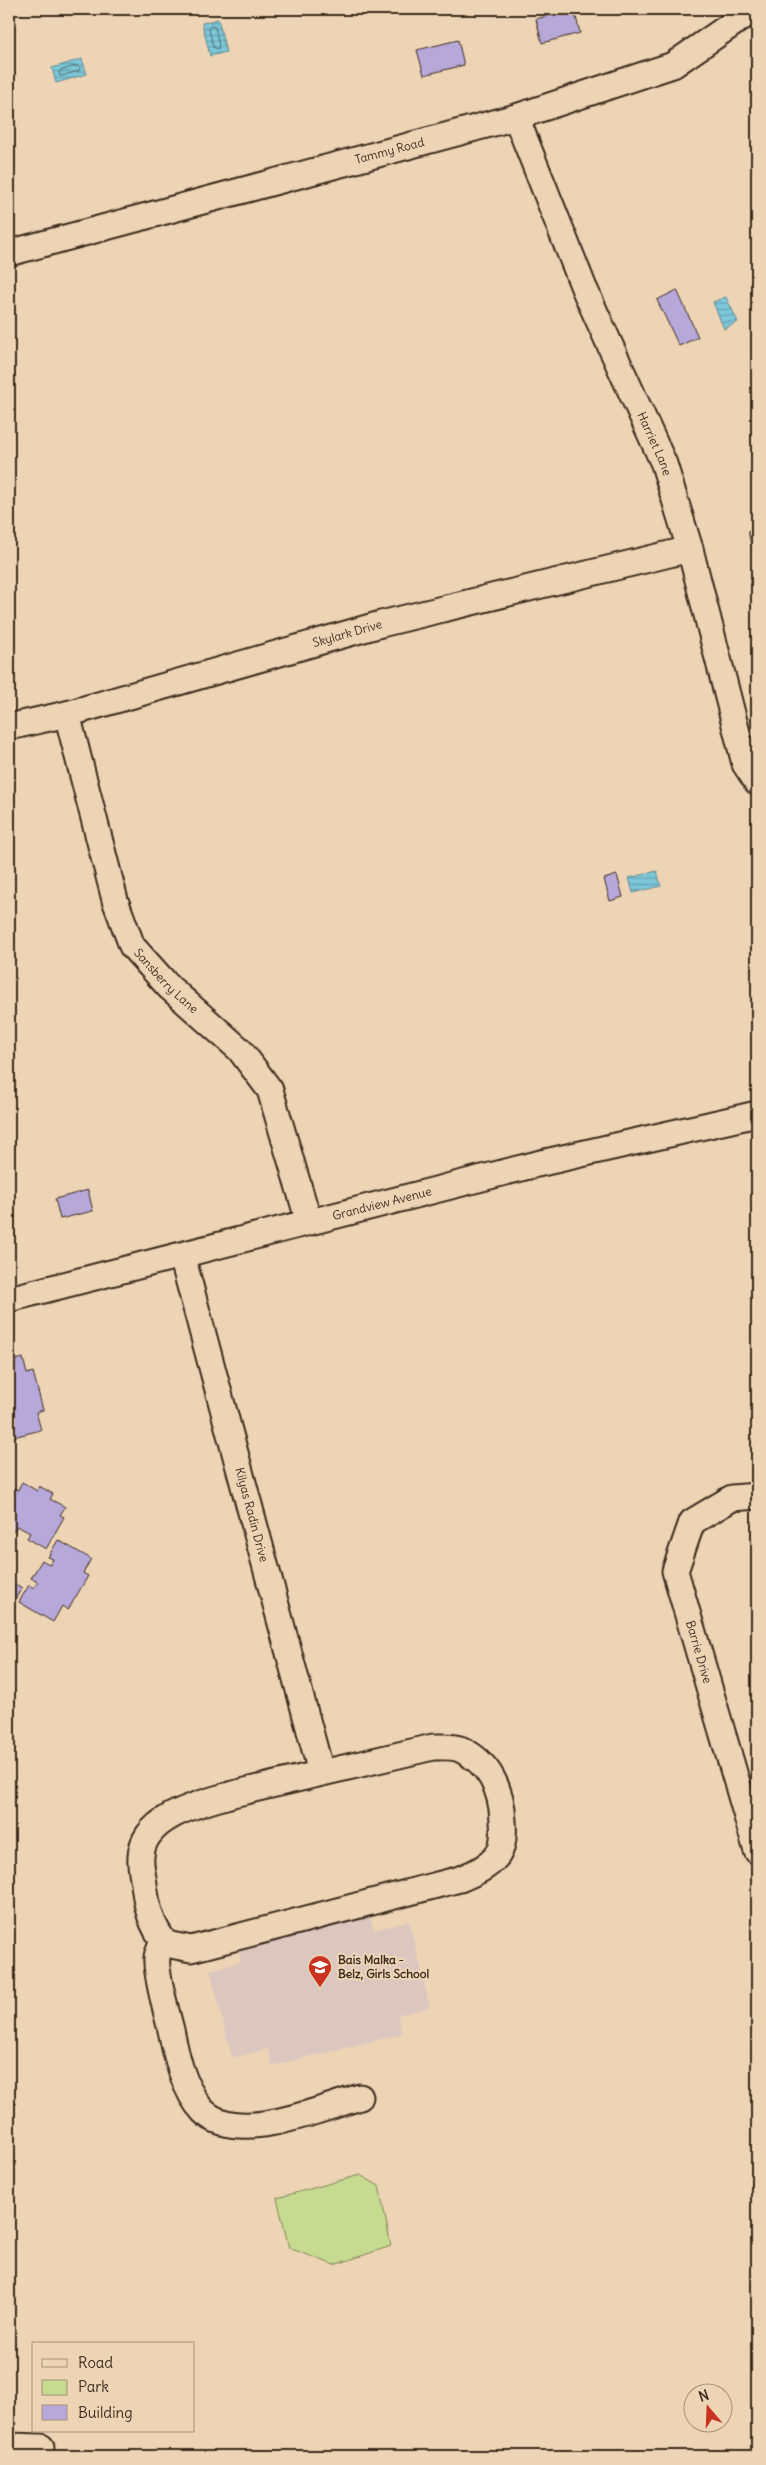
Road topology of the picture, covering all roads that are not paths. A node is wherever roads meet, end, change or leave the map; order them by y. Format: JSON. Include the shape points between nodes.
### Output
{"nodes":[{"id":1,"x":754,"y":9,"type":"edge"},
{"id":2,"x":516,"y":117,"type":"junction"},
{"id":3,"x":9,"y":253,"type":"edge"},
{"id":4,"x":690,"y":549,"type":"junction"},
{"id":5,"x":67,"y":714,"type":"junction"},
{"id":6,"x":9,"y":727,"type":"edge"},
{"id":7,"x":757,"y":782,"type":"edge"},
{"id":8,"x":757,"y":1114,"type":"edge"},
{"id":9,"x":309,"y":1222,"type":"junction"},
{"id":10,"x":182,"y":1256,"type":"junction"},
{"id":11,"x":9,"y":1299,"type":"edge"},
{"id":12,"x":757,"y":1496,"type":"edge"},
{"id":13,"x":321,"y":1772,"type":"junction"},
{"id":14,"x":757,"y":1850,"type":"edge"},
{"id":15,"x":163,"y":1940,"type":"junction"},
{"id":16,"x":360,"y":2097,"type":"dead end"},
{"id":17,"x":9,"y":2446,"type":"edge"},
{"id":18,"x":41,"y":2446,"type":"dead end"}],
"edges":[{"from":1,"to":2,"type":"street","name":"Tammy Road","via":[[673,65]]},
{"from":2,"to":3,"type":"street","name":"Tammy Road"},
{"from":2,"to":4,"type":"street","name":"Harriet Lane","via":[[584,288],[664,464]]},
{"from":4,"to":5,"type":"street","name":"Skylark Drive","via":[[381,624]]},
{"from":4,"to":7,"type":"street","name":"Harriet Lane","via":[[745,764]]},
{"from":5,"to":6,"type":"street","name":"Skylark Drive"},
{"from":5,"to":9,"type":"street","name":"Sansberry Lane","via":[[115,900],[132,946],[169,987],[240,1050],[270,1090]]},
{"from":8,"to":9,"type":"street","name":"Grandview Avenue","via":[[537,1164]]},
{"from":9,"to":10,"type":"street","name":"Grandview Avenue"},
{"from":10,"to":11,"type":"street","name":"Grandview Avenue"},
{"from":10,"to":13,"type":"street","name":"Kilyas Radin Drive"},
{"from":12,"to":14,"type":"street","name":"Barrie Drive","via":[[732,1498],[692,1522],[675,1571]]},
{"from":13,"to":15,"type":"street","via":[[201,1803],[157,1824],[140,1856],[146,1902],[154,1929]]},
{"from":13,"to":15,"type":"street","via":[[433,1747],[458,1748],[477,1760],[495,1780],[503,1806],[504,1836],[497,1856],[483,1869],[460,1879],[190,1949],[166,1944]]},
{"from":15,"to":16,"type":"street","via":[[156,1959],[174,2047],[193,2097],[203,2111],[228,2125],[251,2126]]},
{"from":17,"to":18,"type":"street"}]}
